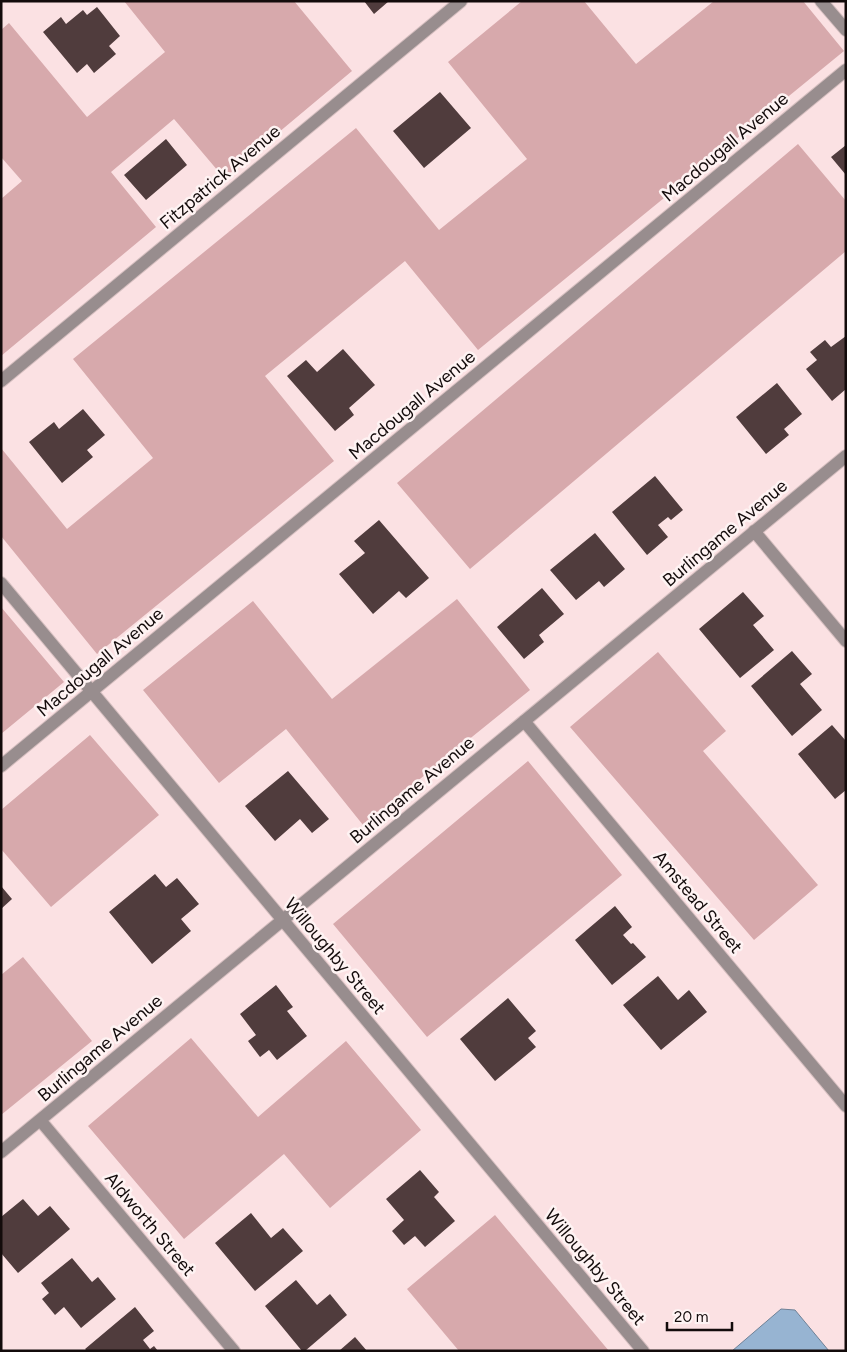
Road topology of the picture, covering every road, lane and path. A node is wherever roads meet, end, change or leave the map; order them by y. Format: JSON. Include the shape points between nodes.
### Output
{"nodes":[{"id":1,"x":461,"y":1,"type":"edge"},
{"id":2,"x":822,"y":1,"type":"edge"},
{"id":3,"x":846,"y":30,"type":"edge"},
{"id":4,"x":846,"y":70,"type":"edge"},
{"id":5,"x":1,"y":381,"type":"edge"},
{"id":6,"x":846,"y":456,"type":"edge"},
{"id":7,"x":754,"y":531,"type":"junction"},
{"id":8,"x":1,"y":584,"type":"edge"},
{"id":9,"x":846,"y":641,"type":"edge"},
{"id":10,"x":92,"y":692,"type":"junction"},
{"id":11,"x":524,"y":721,"type":"junction"},
{"id":12,"x":1,"y":766,"type":"edge"},
{"id":13,"x":282,"y":920,"type":"junction"},
{"id":14,"x":846,"y":1106,"type":"edge"},
{"id":15,"x":40,"y":1120,"type":"junction"},
{"id":16,"x":1,"y":1152,"type":"edge"},
{"id":17,"x":234,"y":1351,"type":"edge"},
{"id":18,"x":643,"y":1351,"type":"edge"}],
"edges":[{"from":1,"to":5,"type":"street","name":"Fitzpatrick Avenue"},
{"from":2,"to":3,"type":"street"},
{"from":4,"to":10,"type":"street","name":"Macdougall Avenue"},
{"from":6,"to":7,"type":"street","name":"Burlingame Avenue"},
{"from":7,"to":9,"type":"street"},
{"from":7,"to":11,"type":"street","name":"Burlingame Avenue"},
{"from":8,"to":10,"type":"street","name":"Willoughby Street"},
{"from":10,"to":12,"type":"street","name":"Macdougall Avenue"},
{"from":10,"to":13,"type":"street","name":"Willoughby Street"},
{"from":11,"to":13,"type":"street","name":"Burlingame Avenue"},
{"from":11,"to":14,"type":"street","name":"Amstead Street"},
{"from":13,"to":15,"type":"street","name":"Burlingame Avenue"},
{"from":13,"to":18,"type":"street","name":"Willoughby Street"},
{"from":15,"to":16,"type":"street","name":"Burlingame Avenue"},
{"from":15,"to":17,"type":"street","name":"Aldworth Street"}]}
